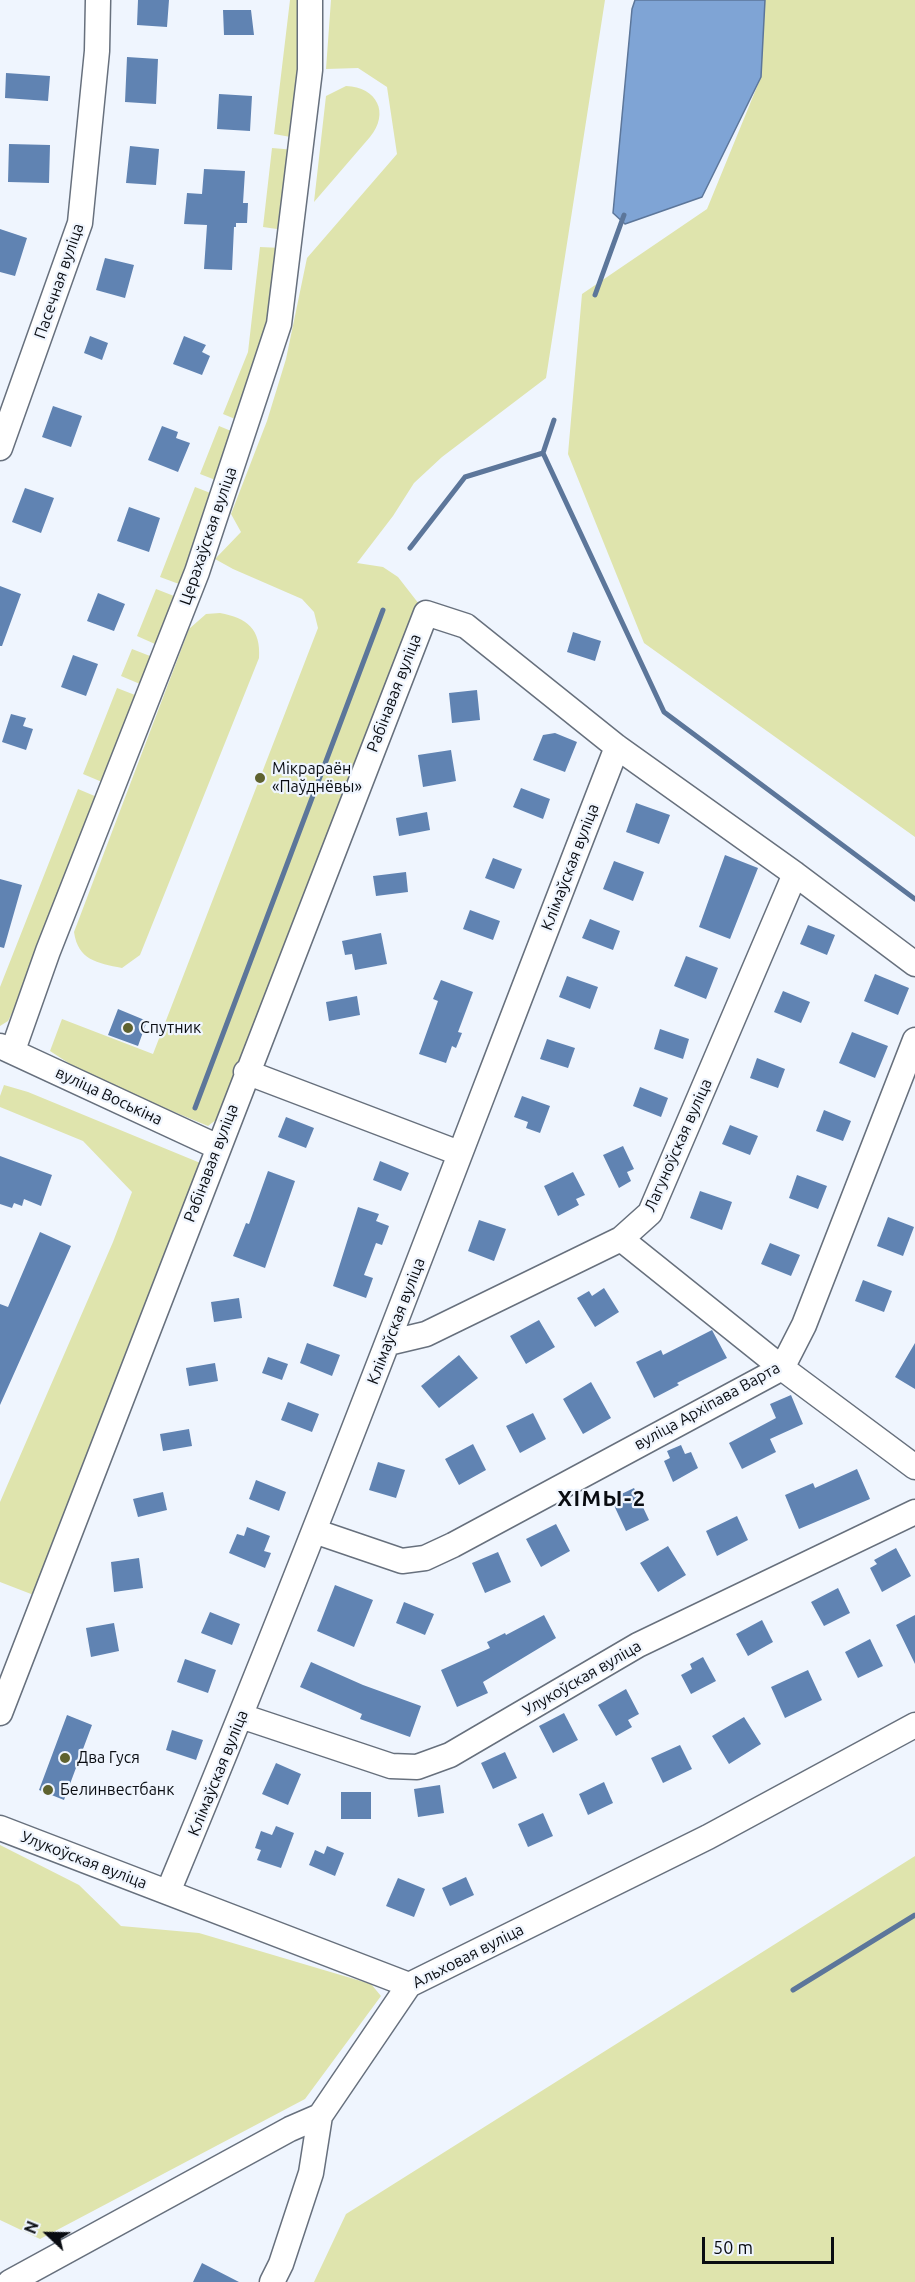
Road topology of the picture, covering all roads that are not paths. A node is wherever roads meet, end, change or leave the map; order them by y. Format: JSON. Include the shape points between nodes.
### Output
{"nodes":[{"id":1,"x":98,"y":0,"type":"edge"},
{"id":2,"x":310,"y":0,"type":"edge"},
{"id":3,"x":0,"y":448,"type":"edge"},
{"id":4,"x":617,"y":747,"type":"junction"},
{"id":5,"x":795,"y":873,"type":"junction"},
{"id":6,"x":915,"y":964,"type":"edge"},
{"id":7,"x":915,"y":1040,"type":"edge"},
{"id":8,"x":6,"y":1048,"type":"edge"},
{"id":9,"x":246,"y":1072,"type":"junction"},
{"id":10,"x":218,"y":1147,"type":"junction"},
{"id":11,"x":459,"y":1153,"type":"junction"},
{"id":12,"x":621,"y":1239,"type":"junction"},
{"id":13,"x":388,"y":1343,"type":"junction"},
{"id":14,"x":782,"y":1368,"type":"junction"},
{"id":15,"x":915,"y":1467,"type":"edge"},
{"id":16,"x":915,"y":1512,"type":"edge"},
{"id":17,"x":314,"y":1531,"type":"junction"},
{"id":18,"x":0,"y":1713,"type":"edge"},
{"id":19,"x":241,"y":1716,"type":"junction"},
{"id":20,"x":915,"y":1725,"type":"edge"},
{"id":21,"x":0,"y":1828,"type":"edge"},
{"id":22,"x":168,"y":1892,"type":"junction"},
{"id":23,"x":409,"y":1985,"type":"junction"},
{"id":24,"x":320,"y":2116,"type":"junction"},
{"id":25,"x":10,"y":2282,"type":"edge"},
{"id":26,"x":272,"y":2282,"type":"edge"}],
"edges":[{"from":1,"to":3,"type":"street","name":"Пасечная вуліца","via":[[97,51],[80,223]]},
{"from":2,"to":8,"type":"street","name":"Церахаўская вуліца","via":[[310,70],[279,324],[197,572]]},
{"from":4,"to":5,"type":"street"},
{"from":4,"to":9,"type":"street","name":"Рабінавая вуліца","via":[[466,626],[426,613]]},
{"from":4,"to":11,"type":"street","name":"Клімаўская вуліца"},
{"from":5,"to":6,"type":"street"},
{"from":5,"to":12,"type":"street","name":"Лагуноўская вуліца","via":[[650,1213]]},
{"from":7,"to":14,"type":"street","name":"вуліца Архіпава Варта","via":[[804,1325]]},
{"from":8,"to":10,"type":"street","name":"вуліца Воськіна"},
{"from":9,"to":10,"type":"street","name":"Рабінавая вуліца"},
{"from":9,"to":11,"type":"street"},
{"from":10,"to":18,"type":"street","name":"Рабінавая вуліца"},
{"from":11,"to":13,"type":"street","name":"Клімаўская вуліца"},
{"from":12,"to":13,"type":"street","name":"Лагуноўская вуліца","via":[[426,1334]]},
{"from":12,"to":14,"type":"street"},
{"from":13,"to":17,"type":"street","name":"Клімаўская вуліца"},
{"from":14,"to":15,"type":"street"},
{"from":14,"to":17,"type":"street","name":"вуліца Архіпава Варта","via":[[425,1558],[402,1561]]},
{"from":16,"to":19,"type":"street","name":"Улукоўская вуліца","via":[[638,1645],[450,1755],[417,1767],[391,1766]]},
{"from":17,"to":19,"type":"street","name":"Клімаўская вуліца"},
{"from":19,"to":22,"type":"street","name":"Клімаўская вуліца"},
{"from":20,"to":23,"type":"street","name":"Альховая вуліца","via":[[708,1838]]},
{"from":21,"to":22,"type":"street","name":"Улукоўская вуліца"},
{"from":22,"to":23,"type":"street","name":"Улукоўская вуліца"},
{"from":23,"to":24,"type":"street","name":"Альховая вуліца"},
{"from":24,"to":25,"type":"street"},
{"from":24,"to":26,"type":"street","via":[[312,2173]]}]}
